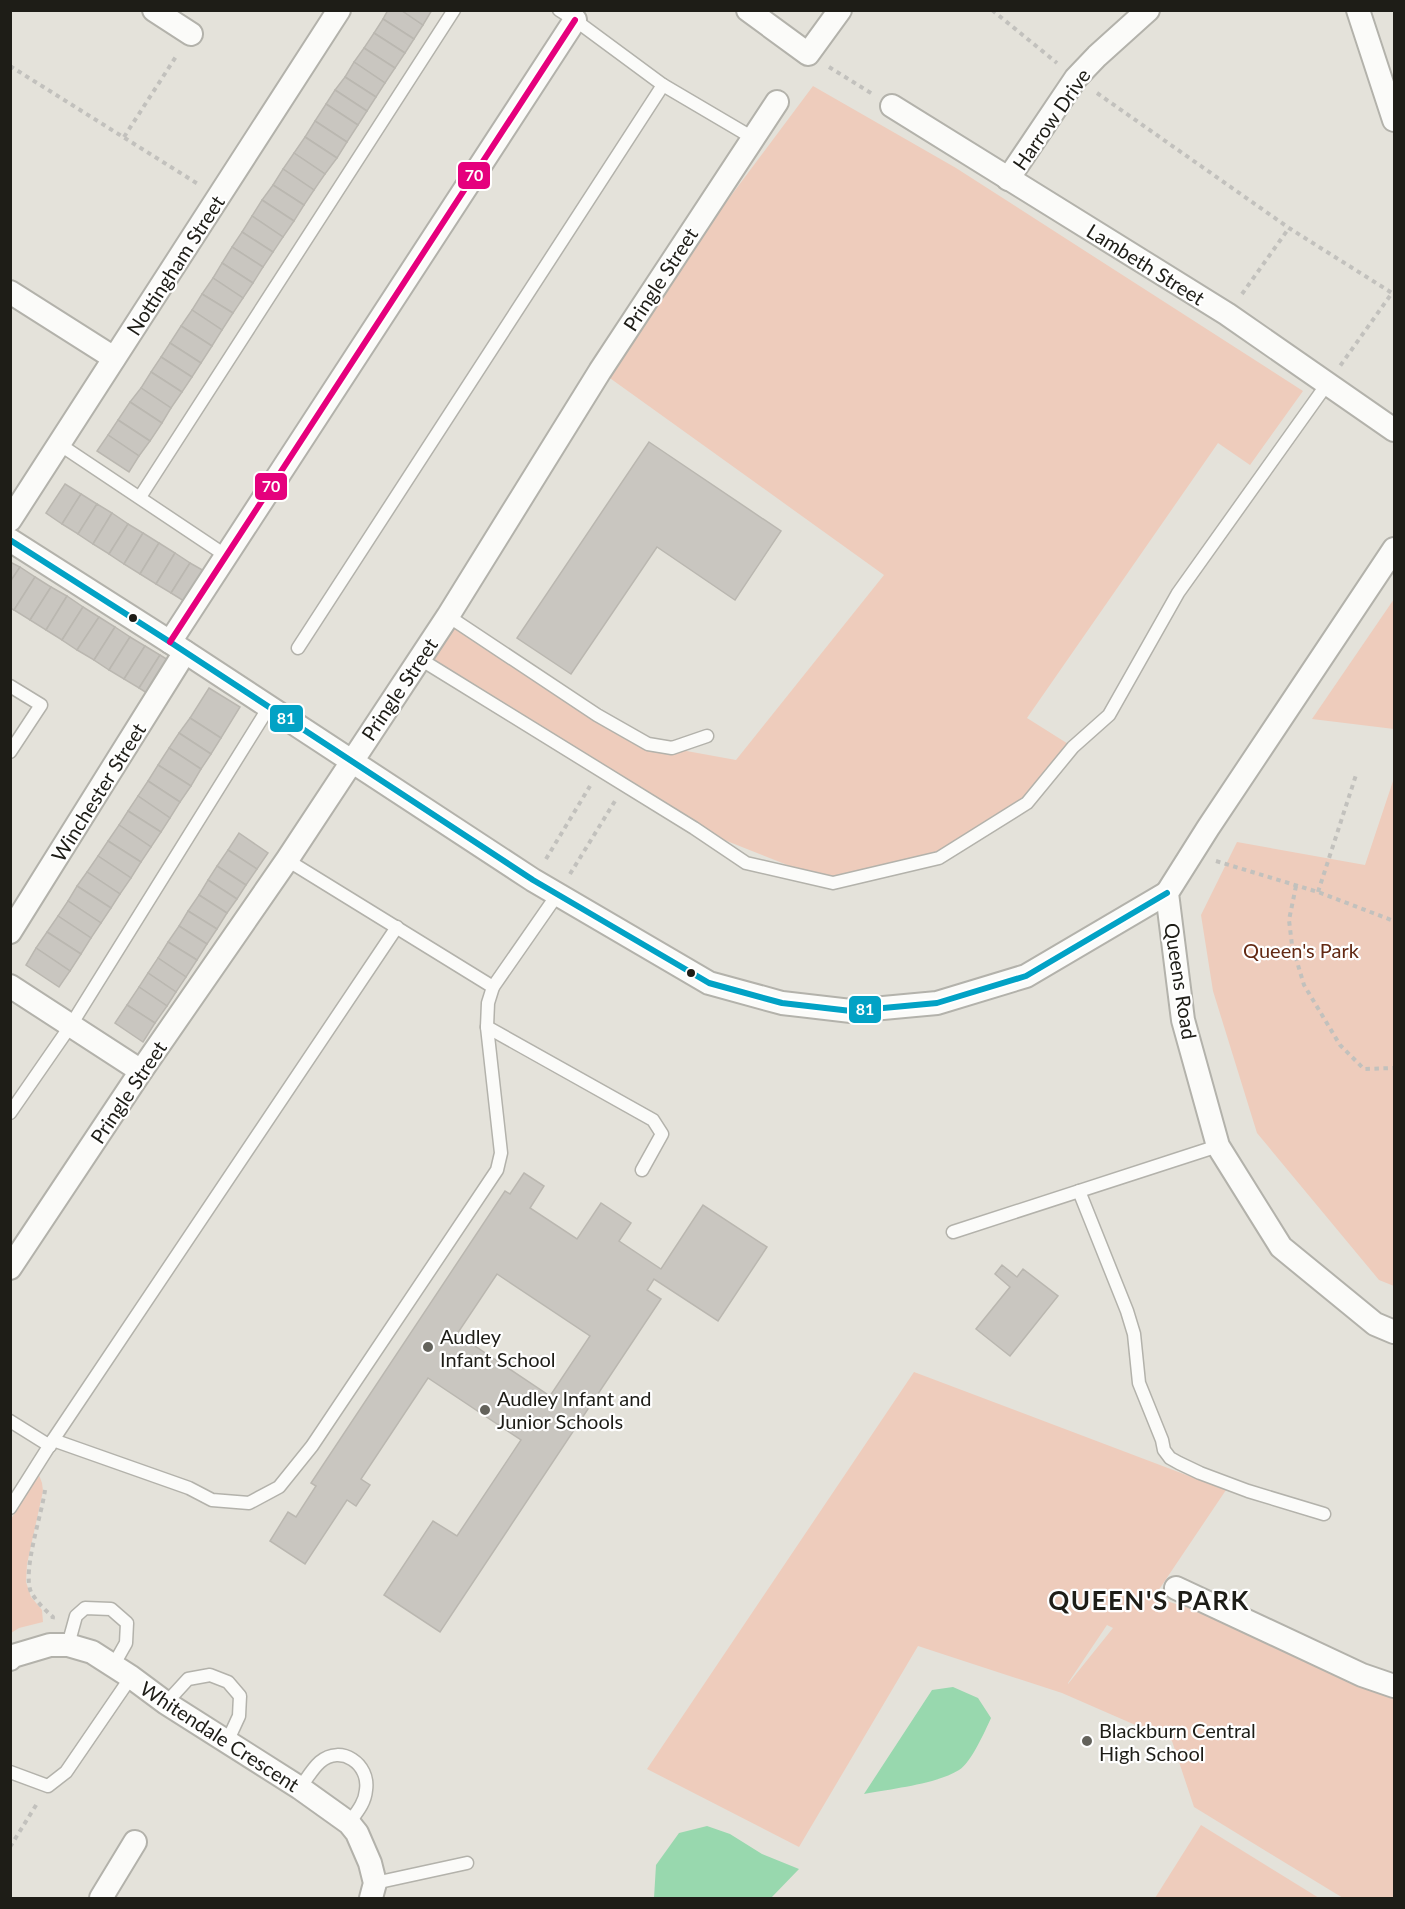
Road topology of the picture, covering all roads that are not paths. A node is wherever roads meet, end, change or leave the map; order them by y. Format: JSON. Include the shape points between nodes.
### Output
{"nodes":[{"id":1,"x":154,"y":10,"type":"edge"},
{"id":2,"x":339,"y":10,"type":"edge"},
{"id":3,"x":454,"y":10,"type":"edge"},
{"id":4,"x":748,"y":10,"type":"edge"},
{"id":5,"x":840,"y":10,"type":"edge"},
{"id":6,"x":1148,"y":10,"type":"edge"},
{"id":7,"x":1358,"y":10,"type":"edge"},
{"id":8,"x":567,"y":15,"type":"edge"},
{"id":9,"x":191,"y":34,"type":"road end"},
{"id":10,"x":663,"y":85,"type":"junction"},
{"id":11,"x":777,"y":102,"type":"dead end"},
{"id":12,"x":892,"y":106,"type":"road end"},
{"id":13,"x":1395,"y":120,"type":"edge"},
{"id":14,"x":753,"y":138,"type":"junction"},
{"id":15,"x":1008,"y":180,"type":"junction"},
{"id":16,"x":10,"y":292,"type":"edge"},
{"id":17,"x":114,"y":358,"type":"junction"},
{"id":18,"x":1327,"y":384,"type":"junction"},
{"id":19,"x":1395,"y":430,"type":"edge"},
{"id":20,"x":59,"y":444,"type":"junction"},
{"id":21,"x":140,"y":497,"type":"junction"},
{"id":22,"x":10,"y":520,"type":"edge"},
{"id":23,"x":10,"y":540,"type":"edge"},
{"id":24,"x":1395,"y":549,"type":"edge"},
{"id":25,"x":225,"y":555,"type":"junction"},
{"id":26,"x":448,"y":616,"type":"junction"},
{"id":27,"x":177,"y":647,"type":"junction"},
{"id":28,"x":298,"y":648,"type":"dead end"},
{"id":29,"x":420,"y":659,"type":"junction"},
{"id":30,"x":10,"y":686,"type":"edge"},
{"id":31,"x":269,"y":707,"type":"junction"},
{"id":32,"x":707,"y":735,"type":"dead end"},
{"id":33,"x":10,"y":752,"type":"edge"},
{"id":34,"x":351,"y":762,"type":"junction"},
{"id":35,"x":287,"y":860,"type":"junction"},
{"id":36,"x":1167,"y":893,"type":"junction"},
{"id":37,"x":557,"y":895,"type":"junction"},
{"id":38,"x":397,"y":927,"type":"junction"},
{"id":39,"x":10,"y":932,"type":"edge"},
{"id":40,"x":10,"y":986,"type":"edge"},
{"id":41,"x":493,"y":987,"type":"junction"},
{"id":42,"x":71,"y":1025,"type":"junction"},
{"id":43,"x":487,"y":1027,"type":"junction"},
{"id":44,"x":141,"y":1071,"type":"junction"},
{"id":45,"x":10,"y":1113,"type":"edge"},
{"id":46,"x":1218,"y":1146,"type":"junction"},
{"id":47,"x":642,"y":1170,"type":"dead end"},
{"id":48,"x":1079,"y":1191,"type":"junction"},
{"id":49,"x":953,"y":1232,"type":"dead end"},
{"id":50,"x":10,"y":1268,"type":"edge"},
{"id":51,"x":1395,"y":1332,"type":"edge"},
{"id":52,"x":10,"y":1420,"type":"edge"},
{"id":53,"x":52,"y":1443,"type":"junction"},
{"id":54,"x":10,"y":1508,"type":"edge"},
{"id":55,"x":1324,"y":1514,"type":"dead end"},
{"id":56,"x":1176,"y":1588,"type":"dead end"},
{"id":57,"x":59,"y":1645,"type":"junction"},
{"id":58,"x":10,"y":1659,"type":"edge"},
{"id":59,"x":122,"y":1672,"type":"junction"},
{"id":60,"x":1395,"y":1686,"type":"edge"},
{"id":61,"x":166,"y":1703,"type":"junction"},
{"id":62,"x":226,"y":1742,"type":"junction"},
{"id":63,"x":10,"y":1772,"type":"edge"},
{"id":64,"x":300,"y":1788,"type":"junction"},
{"id":65,"x":349,"y":1823,"type":"junction"},
{"id":66,"x":135,"y":1842,"type":"dead end"},
{"id":67,"x":467,"y":1863,"type":"dead end"},
{"id":68,"x":373,"y":1891,"type":"edge"},
{"id":69,"x":101,"y":1899,"type":"edge"}],
"edges":[{"from":1,"to":9,"type":"street"},
{"from":2,"to":17,"type":"street","name":"Nottingham Street"},
{"from":3,"to":21,"type":"lane"},
{"from":4,"to":5,"type":"street","via":[[808,54]]},
{"from":6,"to":15,"type":"street","name":"Harrow Drive","via":[[1076,78]]},
{"from":7,"to":13,"type":"street"},
{"from":8,"to":10,"type":"lane"},
{"from":8,"to":25,"type":"street","name":"Winchester Street"},
{"from":10,"to":14,"type":"lane"},
{"from":10,"to":28,"type":"lane"},
{"from":11,"to":14,"type":"street","name":"Pringle Street"},
{"from":12,"to":15,"type":"street","name":"Lambeth Street"},
{"from":14,"to":26,"type":"street","name":"Pringle Street","via":[[600,371]]},
{"from":15,"to":18,"type":"street","name":"Lambeth Street","via":[[1227,314]]},
{"from":16,"to":17,"type":"street"},
{"from":17,"to":20,"type":"street","name":"Nottingham Street"},
{"from":18,"to":19,"type":"street","name":"Lambeth Street"},
{"from":18,"to":29,"type":"lane","via":[[1178,593],[1109,715],[1073,747],[1027,803],[939,858],[833,883],[746,863]]},
{"from":20,"to":21,"type":"lane"},
{"from":20,"to":22,"type":"street","name":"Nottingham Street"},
{"from":21,"to":25,"type":"lane"},
{"from":23,"to":27,"type":"street"},
{"from":24,"to":36,"type":"street"},
{"from":25,"to":27,"type":"street","name":"Winchester Street"},
{"from":26,"to":29,"type":"street","name":"Pringle Street"},
{"from":26,"to":32,"type":"lane","via":[[597,715],[648,744],[672,748]]},
{"from":27,"to":31,"type":"street"},
{"from":27,"to":39,"type":"street","name":"Winchester Street"},
{"from":29,"to":34,"type":"street","name":"Pringle Street"},
{"from":30,"to":33,"type":"lane","via":[[41,705]]},
{"from":31,"to":34,"type":"street"},
{"from":31,"to":42,"type":"lane"},
{"from":34,"to":35,"type":"street","name":"Pringle Street"},
{"from":34,"to":37,"type":"street"},
{"from":35,"to":38,"type":"lane"},
{"from":35,"to":44,"type":"street","name":"Pringle Street"},
{"from":36,"to":37,"type":"street","via":[[1026,976],[937,1003],[851,1011],[782,1003],[709,983]]},
{"from":36,"to":46,"type":"street","name":"Queens Road","via":[[1184,1020]]},
{"from":37,"to":41,"type":"lane"},
{"from":38,"to":41,"type":"lane"},
{"from":38,"to":53,"type":"lane"},
{"from":40,"to":42,"type":"street"},
{"from":41,"to":43,"type":"lane"},
{"from":42,"to":44,"type":"street"},
{"from":42,"to":45,"type":"lane"},
{"from":43,"to":47,"type":"lane","via":[[653,1120],[662,1134]]},
{"from":43,"to":53,"type":"lane","via":[[501,1153],[497,1170],[312,1446],[279,1487],[249,1503],[212,1500],[189,1488]]},
{"from":44,"to":50,"type":"street","name":"Pringle Street"},
{"from":46,"to":48,"type":"lane"},
{"from":46,"to":51,"type":"street","name":"Queens Road","via":[[1281,1247],[1375,1324]]},
{"from":48,"to":49,"type":"lane"},
{"from":48,"to":55,"type":"lane","via":[[1127,1311],[1134,1334],[1139,1383],[1170,1458],[1248,1491]]},
{"from":52,"to":53,"type":"lane"},
{"from":53,"to":54,"type":"lane"},
{"from":56,"to":60,"type":"street","via":[[1362,1675]]},
{"from":57,"to":58,"type":"street"},
{"from":57,"to":59,"type":"street","name":"Whitendale Crescent","via":[[92,1652]]},
{"from":57,"to":59,"type":"lane","via":[[85,1608],[111,1610],[127,1623]]},
{"from":59,"to":61,"type":"street","name":"Whitendale Crescent"},
{"from":59,"to":63,"type":"lane","via":[[66,1772],[48,1786]]},
{"from":61,"to":62,"type":"street","name":"Whitendale Crescent"},
{"from":61,"to":62,"type":"lane","via":[[188,1679],[210,1675],[228,1682],[240,1696],[239,1716]]},
{"from":62,"to":64,"type":"street","name":"Whitendale Crescent"},
{"from":64,"to":65,"type":"street","name":"Whitendale Crescent"},
{"from":64,"to":65,"type":"lane","via":[[321,1761],[340,1755],[354,1760],[364,1771],[367,1788],[363,1803]]},
{"from":65,"to":68,"type":"street","name":"Whitendale Crescent","via":[[365,1853]]},
{"from":66,"to":69,"type":"street"},
{"from":67,"to":68,"type":"lane"}]}
